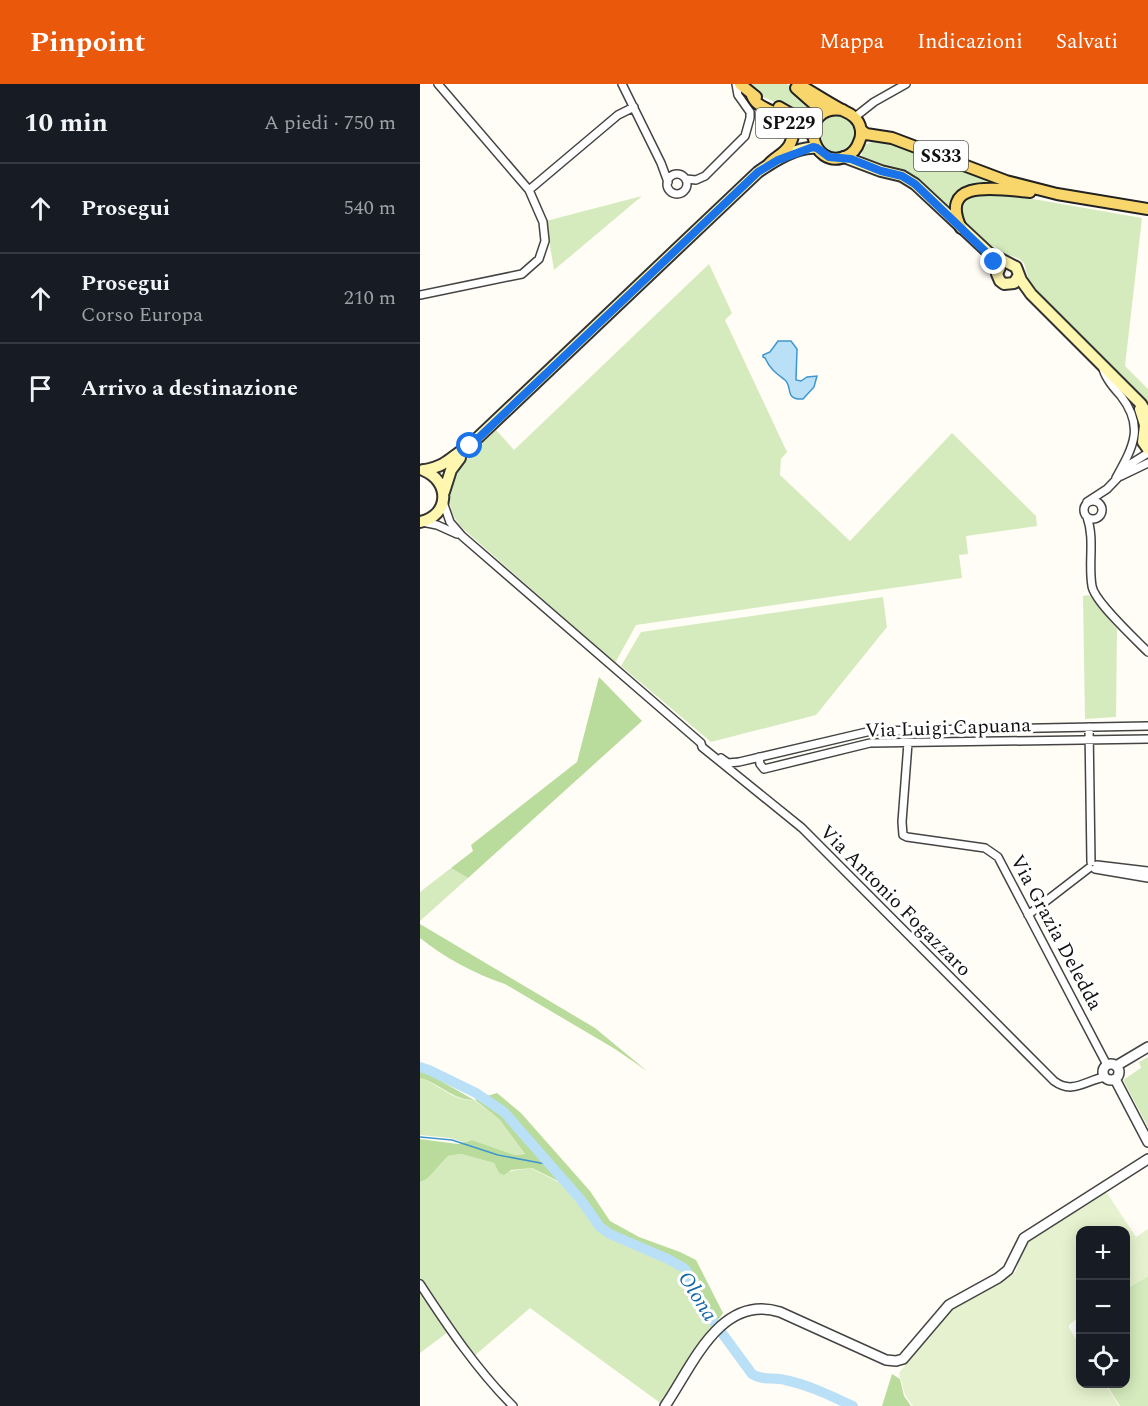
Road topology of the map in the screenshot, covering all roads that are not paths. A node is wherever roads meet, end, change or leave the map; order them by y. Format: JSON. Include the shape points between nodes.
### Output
{"nodes":[{"id":1,"x":438,"y":84,"type":"edge"},
{"id":2,"x":622,"y":84,"type":"edge"},
{"id":3,"x":736,"y":84,"type":"edge"},
{"id":4,"x":740,"y":84,"type":"edge"},
{"id":5,"x":792,"y":84,"type":"edge"},
{"id":6,"x":798,"y":84,"type":"edge"},
{"id":7,"x":906,"y":84,"type":"edge"},
{"id":8,"x":751,"y":93,"type":"junction"},
{"id":9,"x":634,"y":107,"type":"junction"},
{"id":10,"x":831,"y":110,"type":"junction"},
{"id":11,"x":843,"y":110,"type":"junction"},
{"id":12,"x":855,"y":117,"type":"junction"},
{"id":13,"x":861,"y":130,"type":"junction"},
{"id":14,"x":878,"y":136,"type":"junction"},
{"id":15,"x":814,"y":140,"type":"junction"},
{"id":16,"x":858,"y":145,"type":"junction"},
{"id":17,"x":844,"y":157,"type":"junction"},
{"id":18,"x":661,"y":164,"type":"junction"},
{"id":19,"x":770,"y":164,"type":"junction"},
{"id":20,"x":867,"y":166,"type":"junction"},
{"id":21,"x":678,"y":174,"type":"junction"},
{"id":22,"x":686,"y":179,"type":"junction"},
{"id":23,"x":668,"y":182,"type":"junction"},
{"id":24,"x":529,"y":190,"type":"junction"},
{"id":25,"x":1057,"y":194,"type":"junction"},
{"id":26,"x":1148,"y":209,"type":"edge"},
{"id":27,"x":962,"y":228,"type":"junction"},
{"id":28,"x":988,"y":254,"type":"junction"},
{"id":29,"x":1011,"y":264,"type":"junction"},
{"id":30,"x":998,"y":273,"type":"junction"},
{"id":31,"x":1019,"y":274,"type":"junction"},
{"id":32,"x":1008,"y":285,"type":"junction"},
{"id":33,"x":420,"y":295,"type":"edge"},
{"id":34,"x":1032,"y":296,"type":"junction"},
{"id":35,"x":1101,"y":363,"type":"junction"},
{"id":36,"x":1136,"y":401,"type":"junction"},
{"id":37,"x":1148,"y":415,"type":"edge"},
{"id":38,"x":1146,"y":440,"type":"edge"},
{"id":39,"x":470,"y":446,"type":"junction"},
{"id":40,"x":1132,"y":463,"type":"junction"},
{"id":41,"x":1148,"y":464,"type":"edge"},
{"id":42,"x":422,"y":470,"type":"edge"},
{"id":43,"x":1116,"y":478,"type":"junction"},
{"id":44,"x":1107,"y":489,"type":"junction"},
{"id":45,"x":443,"y":498,"type":"junction"},
{"id":46,"x":1087,"y":502,"type":"junction"},
{"id":47,"x":1102,"y":507,"type":"junction"},
{"id":48,"x":1087,"y":517,"type":"junction"},
{"id":49,"x":1100,"y":517,"type":"junction"},
{"id":50,"x":421,"y":522,"type":"edge"},
{"id":51,"x":462,"y":536,"type":"junction"},
{"id":52,"x":1091,"y":537,"type":"junction"},
{"id":53,"x":1148,"y":652,"type":"edge"},
{"id":54,"x":1148,"y":726,"type":"edge"},
{"id":55,"x":1089,"y":728,"type":"junction"},
{"id":56,"x":1148,"y":739,"type":"edge"},
{"id":57,"x":1089,"y":740,"type":"junction"},
{"id":58,"x":908,"y":743,"type":"junction"},
{"id":59,"x":700,"y":744,"type":"junction"},
{"id":60,"x":759,"y":758,"type":"junction"},
{"id":61,"x":739,"y":762,"type":"junction"},
{"id":62,"x":742,"y":781,"type":"junction"},
{"id":63,"x":1093,"y":866,"type":"junction"},
{"id":64,"x":1148,"y":871,"type":"edge"},
{"id":65,"x":1148,"y":878,"type":"edge"},
{"id":66,"x":1028,"y":915,"type":"junction"},
{"id":67,"x":1148,"y":1047,"type":"edge"},
{"id":68,"x":1112,"y":1065,"type":"junction"},
{"id":69,"x":1110,"y":1078,"type":"junction"},
{"id":70,"x":1148,"y":1142,"type":"edge"},
{"id":71,"x":1148,"y":1159,"type":"edge"},
{"id":72,"x":420,"y":1284,"type":"edge"},
{"id":73,"x":513,"y":1406,"type":"edge"},
{"id":74,"x":665,"y":1406,"type":"edge"}],
"edges":[{"from":1,"to":24,"type":"street"},
{"from":2,"to":9,"type":"street"},
{"from":3,"to":22,"type":"street","via":[[738,95],[750,112],[746,136],[705,176]]},
{"from":4,"to":8,"type":"main road"},
{"from":5,"to":10,"type":"main road","via":[[813,103]]},
{"from":6,"to":11,"type":"main road"},
{"from":7,"to":12,"type":"street"},
{"from":8,"to":15,"type":"main road","via":[[800,119]]},
{"from":8,"to":19,"type":"main road","number":"SP229","via":[[756,102],[789,121],[792,130],[790,144]]},
{"from":9,"to":18,"type":"street"},
{"from":9,"to":24,"type":"street","via":[[618,115]]},
{"from":10,"to":11,"type":"main road"},
{"from":10,"to":15,"type":"main road","via":[[817,119]]},
{"from":11,"to":12,"type":"main road"},
{"from":12,"to":13,"type":"main road"},
{"from":13,"to":14,"type":"main road","number":"SS33"},
{"from":13,"to":16,"type":"main road"},
{"from":14,"to":16,"type":"main road"},
{"from":14,"to":25,"type":"main road","number":"SS33","via":[[1006,181]]},
{"from":15,"to":17,"type":"main road","via":[[829,157]]},
{"from":15,"to":19,"type":"main road","number":"SP229"},
{"from":16,"to":17,"type":"main road"},
{"from":16,"to":20,"type":"main road","via":[[859,158]]},
{"from":17,"to":20,"type":"main road"},
{"from":18,"to":21,"type":"street"},
{"from":18,"to":23,"type":"street"},
{"from":19,"to":39,"type":"main road","number":"SP229"},
{"from":20,"to":27,"type":"main road","via":[[909,180]]},
{"from":21,"to":22,"type":"street"},
{"from":21,"to":23,"type":"street"},
{"from":22,"to":23,"type":"street","via":[[687,188],[680,194],[670,192]]},
{"from":24,"to":33,"type":"street","via":[[543,222],[545,241],[532,266],[522,274]]},
{"from":25,"to":26,"type":"main road","number":"SS33"},
{"from":25,"to":27,"type":"main road","via":[[970,190],[958,202],[957,217]]},
{"from":27,"to":28,"type":"main road"},
{"from":28,"to":29,"type":"main road"},
{"from":28,"to":30,"type":"main road"},
{"from":29,"to":30,"type":"main road","via":[[1001,266]]},
{"from":29,"to":31,"type":"main road"},
{"from":30,"to":32,"type":"main road","via":[[1000,281]]},
{"from":31,"to":32,"type":"main road","via":[[1016,282]]},
{"from":31,"to":34,"type":"main road"},
{"from":32,"to":34,"type":"main road"},
{"from":34,"to":35,"type":"main road"},
{"from":35,"to":36,"type":"main road"},
{"from":35,"to":43,"type":"street","via":[[1129,407],[1135,426],[1132,448]]},
{"from":36,"to":37,"type":"main road"},
{"from":36,"to":38,"type":"main road","via":[[1145,422]]},
{"from":38,"to":40,"type":"street"},
{"from":38,"to":40,"type":"street"},
{"from":39,"to":42,"type":"main road","number":"SP229","via":[[438,468]]},
{"from":39,"to":45,"type":"main road","number":"SP229","via":[[451,470]]},
{"from":40,"to":43,"type":"street"},
{"from":41,"to":43,"type":"street"},
{"from":42,"to":45,"type":"main road","number":"SP229","via":[[439,480]]},
{"from":43,"to":44,"type":"street"},
{"from":44,"to":46,"type":"street"},
{"from":44,"to":47,"type":"street"},
{"from":45,"to":50,"type":"main road","number":"SP229","via":[[436,515]]},
{"from":45,"to":51,"type":"street","via":[[450,522]]},
{"from":46,"to":47,"type":"street","via":[[1096,501]]},
{"from":46,"to":48,"type":"street"},
{"from":47,"to":49,"type":"street"},
{"from":48,"to":49,"type":"street"},
{"from":48,"to":52,"type":"street"},
{"from":49,"to":52,"type":"street"},
{"from":50,"to":51,"type":"street"},
{"from":51,"to":59,"type":"street"},
{"from":52,"to":53,"type":"street","via":[[1090,570],[1095,596]]},
{"from":54,"to":55,"type":"street","name":"Via Luigi Capuana"},
{"from":55,"to":57,"type":"street"},
{"from":55,"to":60,"type":"street","name":"Via Luigi Capuana","via":[[871,731]]},
{"from":56,"to":57,"type":"street","name":"Via Luigi Capuana"},
{"from":57,"to":58,"type":"street","name":"Via Luigi Capuana"},
{"from":57,"to":63,"type":"street"},
{"from":58,"to":60,"type":"street","name":"Via Luigi Capuana","via":[[870,743],[765,769]]},
{"from":58,"to":66,"type":"street","name":"Via Grazia Deledda","via":[[903,835],[990,850],[998,857]]},
{"from":59,"to":61,"type":"street","via":[[725,762]]},
{"from":59,"to":62,"type":"street","name":"Via Antonio Fogazzaro"},
{"from":60,"to":61,"type":"street","name":"Via Luigi Capuana"},
{"from":61,"to":62,"type":"street"},
{"from":62,"to":69,"type":"street","name":"Via Antonio Fogazzaro","via":[[802,828],[1054,1081],[1072,1088]]},
{"from":63,"to":64,"type":"street"},
{"from":63,"to":65,"type":"street"},
{"from":63,"to":66,"type":"street"},
{"from":66,"to":68,"type":"street","name":"Via Grazia Deledda"},
{"from":67,"to":68,"type":"street"},
{"from":68,"to":69,"type":"street","via":[[1103,1072]]},
{"from":68,"to":69,"type":"street","via":[[1119,1073]]},
{"from":69,"to":70,"type":"street"},
{"from":71,"to":74,"type":"street","via":[[1027,1235],[1008,1270],[949,1305],[906,1357],[896,1362],[878,1357],[773,1310],[746,1311],[724,1322],[709,1337]]},
{"from":72,"to":73,"type":"street","via":[[452,1333]]}]}
